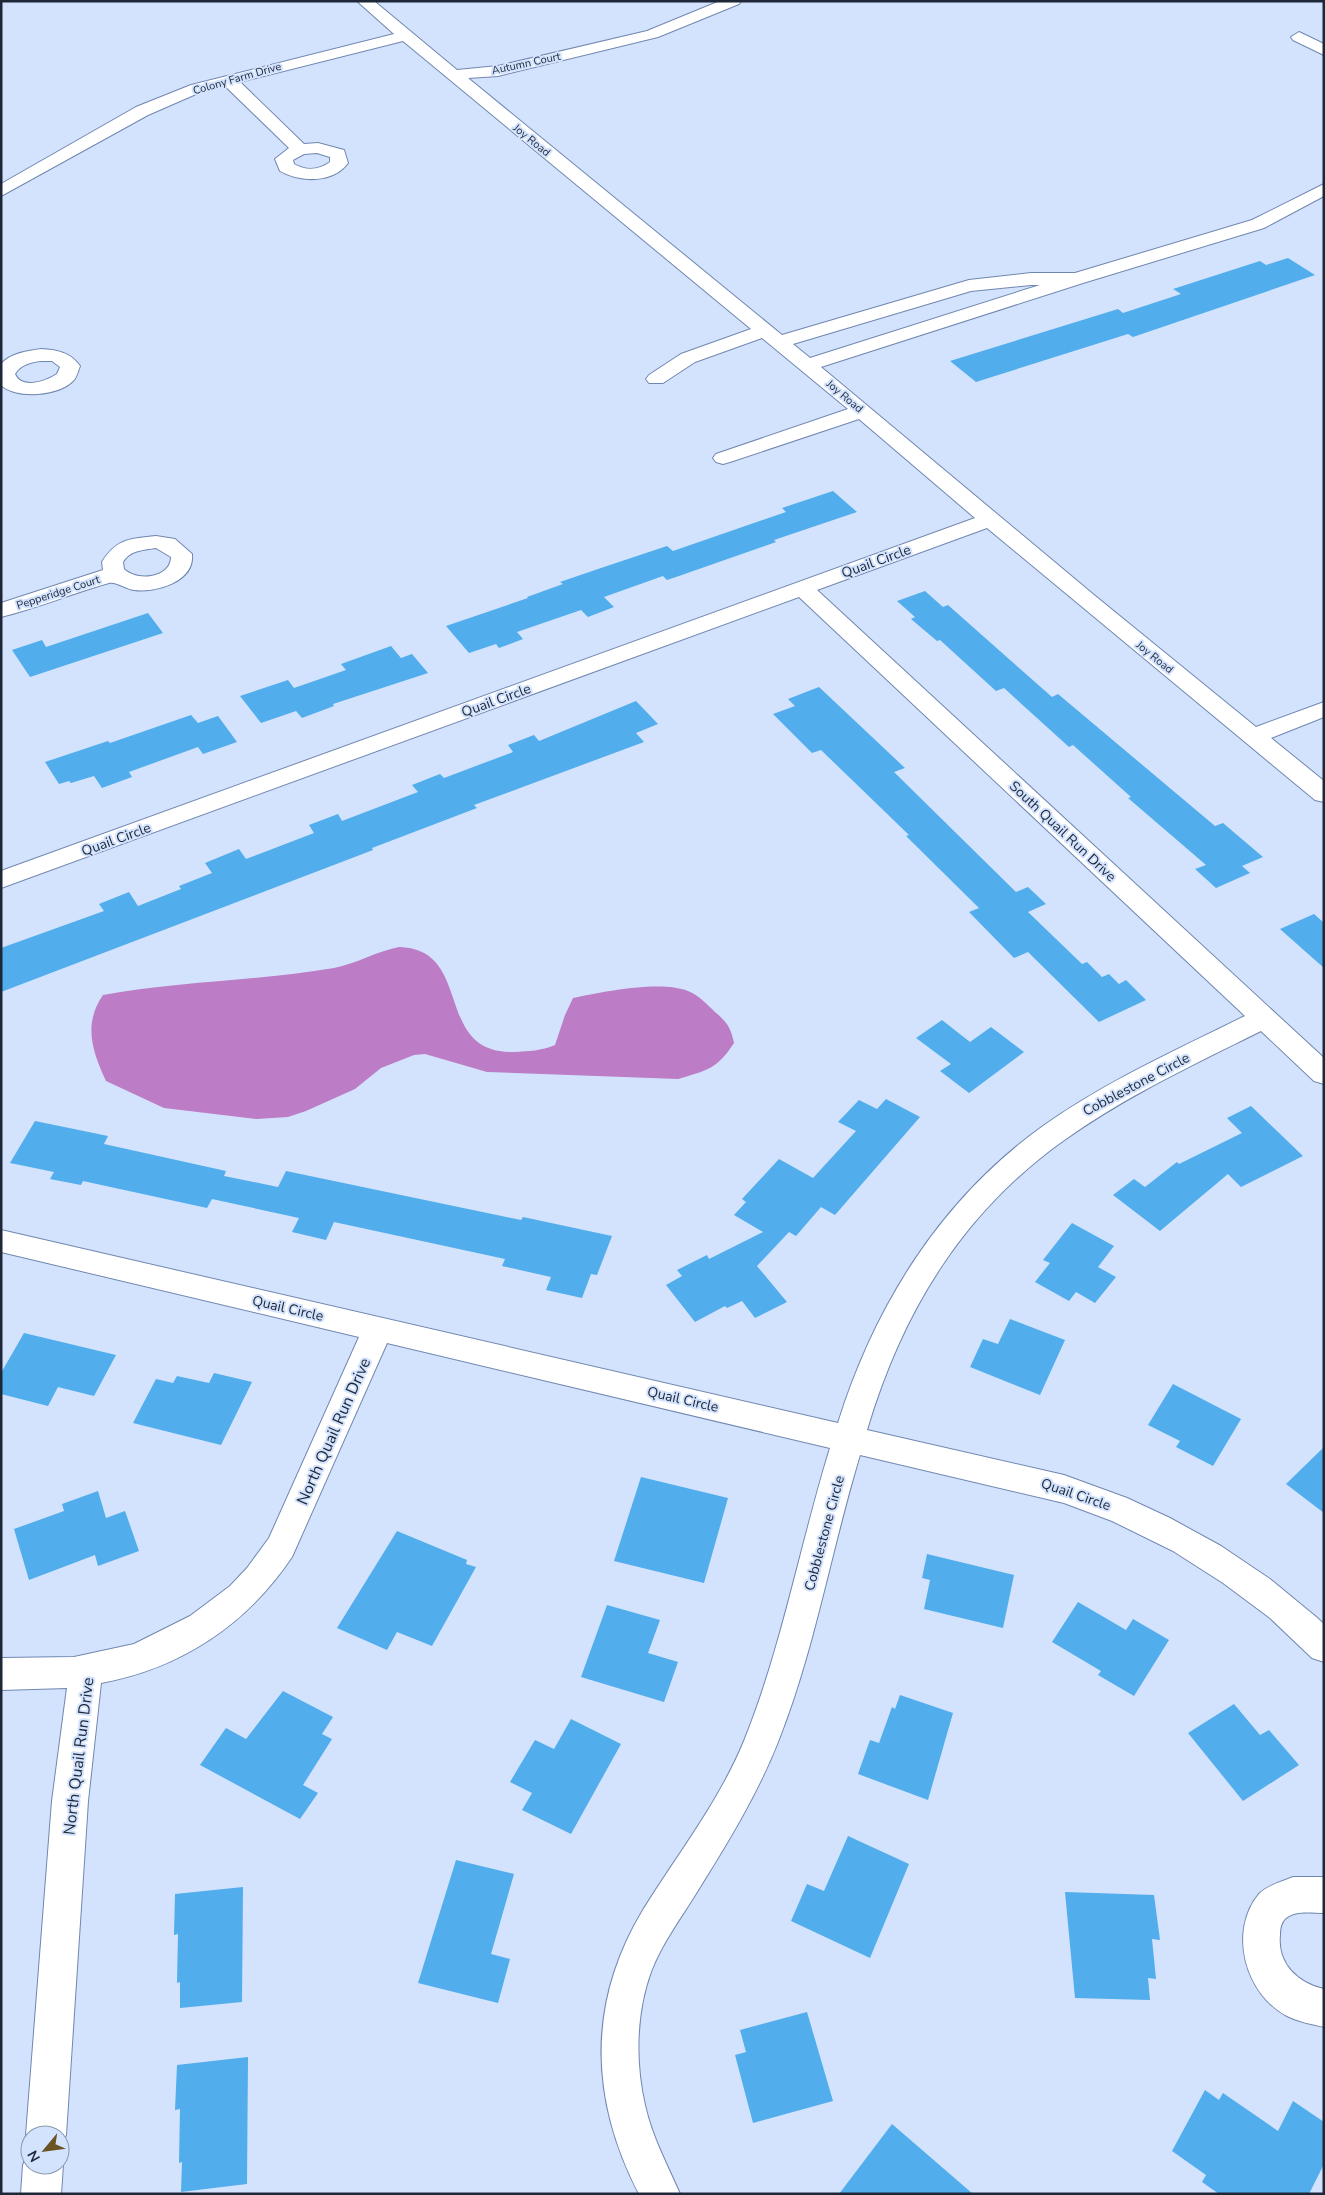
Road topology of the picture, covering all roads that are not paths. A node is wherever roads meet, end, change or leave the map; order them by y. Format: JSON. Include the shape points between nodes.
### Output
{"nodes":[{"id":1,"x":364,"y":1,"type":"edge"},
{"id":2,"x":734,"y":1,"type":"edge"},
{"id":3,"x":404,"y":36,"type":"junction"},
{"id":4,"x":1300,"y":37,"type":"dead end"},
{"id":5,"x":1324,"y":50,"type":"edge"},
{"id":6,"x":452,"y":75,"type":"junction"},
{"id":7,"x":227,"y":79,"type":"junction"},
{"id":8,"x":300,"y":149,"type":"dead end"},
{"id":9,"x":1324,"y":189,"type":"edge"},
{"id":10,"x":1,"y":191,"type":"edge"},
{"id":11,"x":1076,"y":279,"type":"junction"},
{"id":12,"x":772,"y":336,"type":"junction"},
{"id":13,"x":807,"y":365,"type":"junction"},
{"id":14,"x":656,"y":380,"type":"dead end"},
{"id":15,"x":862,"y":411,"type":"junction"},
{"id":16,"x":723,"y":458,"type":"dead end"},
{"id":17,"x":991,"y":519,"type":"junction"},
{"id":18,"x":114,"y":574,"type":"dead end"},
{"id":19,"x":802,"y":588,"type":"junction"},
{"id":20,"x":1,"y":610,"type":"edge"},
{"id":21,"x":1324,"y":709,"type":"edge"},
{"id":22,"x":1254,"y":736,"type":"junction"},
{"id":23,"x":1324,"y":794,"type":"edge"},
{"id":24,"x":1,"y":880,"type":"edge"},
{"id":25,"x":1264,"y":1018,"type":"junction"},
{"id":26,"x":1324,"y":1074,"type":"edge"},
{"id":27,"x":1,"y":1241,"type":"edge"},
{"id":28,"x":378,"y":1329,"type":"junction"},
{"id":29,"x":849,"y":1437,"type":"junction"},
{"id":30,"x":1324,"y":1648,"type":"edge"},
{"id":31,"x":86,"y":1671,"type":"junction"},
{"id":32,"x":1,"y":1674,"type":"edge"},
{"id":33,"x":1324,"y":1896,"type":"edge"},
{"id":34,"x":1324,"y":2008,"type":"edge"},
{"id":35,"x":47,"y":2125,"type":"edge"},
{"id":36,"x":42,"y":2175,"type":"edge"},
{"id":37,"x":41,"y":2194,"type":"edge"},
{"id":38,"x":660,"y":2194,"type":"edge"}],
"edges":[{"from":1,"to":3,"type":"street","name":"Joy Road"},
{"from":2,"to":6,"type":"street","name":"Autumn Court","via":[[643,36],[498,71]]},
{"from":3,"to":6,"type":"street","name":"Joy Road"},
{"from":3,"to":7,"type":"street","name":"Colony Farm Drive"},
{"from":4,"to":5,"type":"street"},
{"from":6,"to":12,"type":"street","name":"Joy Road"},
{"from":7,"to":8,"type":"street"},
{"from":7,"to":10,"type":"street","name":"Colony Farm Drive","via":[[142,111]]},
{"from":9,"to":11,"type":"street","via":[[1258,224]]},
{"from":11,"to":12,"type":"street","via":[[1031,279],[969,286]]},
{"from":11,"to":13,"type":"street"},
{"from":12,"to":13,"type":"street","name":"Joy Road"},
{"from":12,"to":14,"type":"street","via":[[688,358]]},
{"from":13,"to":15,"type":"street","name":"Joy Road"},
{"from":15,"to":16,"type":"street"},
{"from":15,"to":17,"type":"street","name":"Joy Road"},
{"from":17,"to":19,"type":"street","name":"Quail Circle"},
{"from":17,"to":22,"type":"street","name":"Joy Road"},
{"from":18,"to":20,"type":"street","name":"Pepperidge Court"},
{"from":19,"to":24,"type":"street","name":"Quail Circle"},
{"from":19,"to":25,"type":"street","name":"South Quail Run Drive"},
{"from":21,"to":22,"type":"street"},
{"from":22,"to":23,"type":"street","name":"Joy Road"},
{"from":25,"to":26,"type":"street","name":"South Quail Run Drive"},
{"from":25,"to":29,"type":"street","name":"Cobblestone Circle","via":[[1094,1104],[1040,1141],[991,1184],[948,1233],[910,1289],[866,1382]]},
{"from":27,"to":28,"type":"street","name":"Quail Circle"},
{"from":28,"to":29,"type":"street","name":"Quail Circle"},
{"from":28,"to":31,"type":"street","name":"North Quail Run Drive","via":[[281,1547],[258,1578],[221,1614],[185,1638],[135,1660]]},
{"from":29,"to":30,"type":"street","name":"Quail Circle","via":[[1028,1478],[1131,1514],[1196,1548],[1258,1589]]},
{"from":29,"to":38,"type":"street","name":"Cobblestone Circle","via":[[788,1663],[766,1728],[736,1794],[646,1939],[630,1978],[623,2009],[620,2055],[623,2097],[630,2130]]},
{"from":31,"to":32,"type":"street"},
{"from":31,"to":35,"type":"street","name":"North Quail Run Drive","via":[[70,1801]]},
{"from":33,"to":34,"type":"street","via":[[1308,1892],[1290,1895],[1275,1904],[1264,1918],[1260,1934],[1261,1954],[1282,1989],[1300,2001]]},
{"from":36,"to":37,"type":"street"}]}
